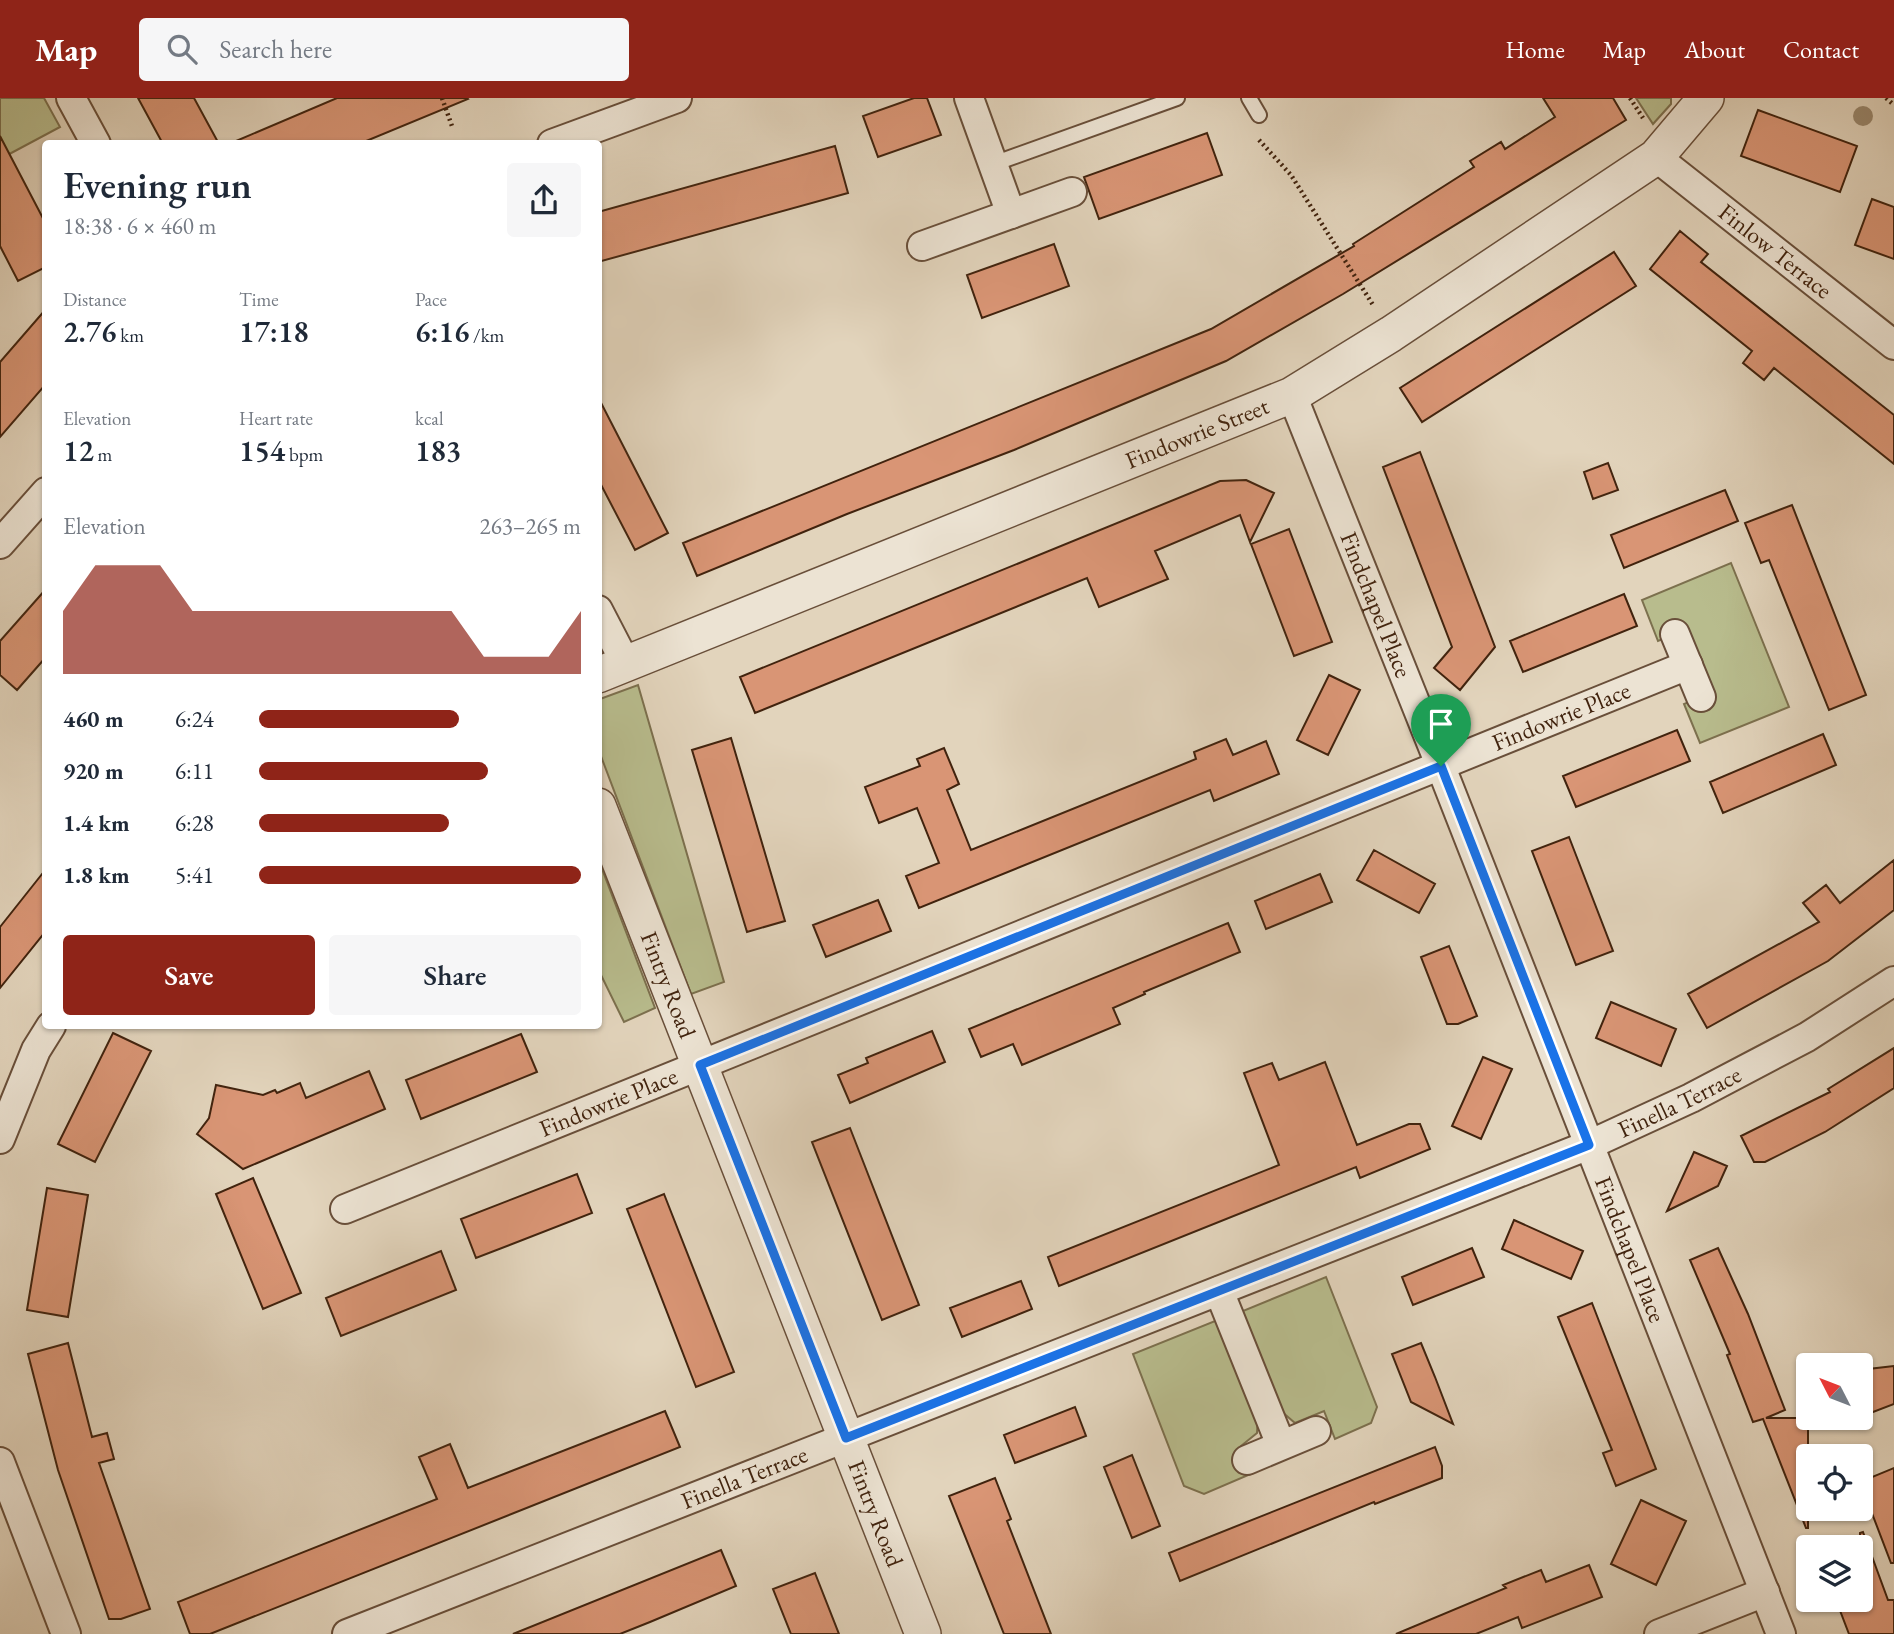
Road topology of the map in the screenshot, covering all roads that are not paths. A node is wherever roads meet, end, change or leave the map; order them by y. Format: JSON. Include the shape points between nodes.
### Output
{"nodes":[{"id":1,"x":71,"y":98,"type":"edge"},
{"id":2,"x":677,"y":98,"type":"edge"},
{"id":3,"x":969,"y":98,"type":"edge"},
{"id":4,"x":1177,"y":98,"type":"edge"},
{"id":5,"x":1249,"y":98,"type":"edge"},
{"id":6,"x":1706,"y":98,"type":"edge"},
{"id":7,"x":1259,"y":115,"type":"dead end"},
{"id":8,"x":94,"y":140,"type":"edge"},
{"id":9,"x":563,"y":140,"type":"edge"},
{"id":10,"x":1656,"y":157,"type":"junction"},
{"id":11,"x":993,"y":164,"type":"junction"},
{"id":12,"x":1072,"y":191,"type":"dead end"},
{"id":13,"x":1011,"y":214,"type":"junction"},
{"id":14,"x":922,"y":246,"type":"dead end"},
{"id":15,"x":1894,"y":345,"type":"edge"},
{"id":16,"x":1292,"y":395,"type":"junction"},
{"id":17,"x":42,"y":497,"type":"edge"},
{"id":18,"x":0,"y":544,"type":"edge"},
{"id":19,"x":602,"y":627,"type":"edge"},
{"id":20,"x":1675,"y":634,"type":"dead end"},
{"id":21,"x":1688,"y":665,"type":"junction"},
{"id":22,"x":612,"y":670,"type":"edge"},
{"id":23,"x":1701,"y":697,"type":"dead end"},
{"id":24,"x":1441,"y":766,"type":"junction"},
{"id":25,"x":602,"y":816,"type":"edge"},
{"id":26,"x":1894,"y":981,"type":"edge"},
{"id":27,"x":49,"y":1029,"type":"edge"},
{"id":28,"x":700,"y":1065,"type":"junction"},
{"id":29,"x":0,"y":1139,"type":"edge"},
{"id":30,"x":1589,"y":1145,"type":"junction"},
{"id":31,"x":345,"y":1209,"type":"dead end"},
{"id":32,"x":1219,"y":1291,"type":"junction"},
{"id":33,"x":1316,"y":1431,"type":"dead end"},
{"id":34,"x":846,"y":1438,"type":"junction"},
{"id":35,"x":1281,"y":1445,"type":"junction"},
{"id":36,"x":1247,"y":1460,"type":"dead end"},
{"id":37,"x":0,"y":1462,"type":"edge"},
{"id":38,"x":1765,"y":1592,"type":"junction"},
{"id":39,"x":66,"y":1634,"type":"edge"},
{"id":40,"x":347,"y":1634,"type":"edge"},
{"id":41,"x":923,"y":1634,"type":"edge"},
{"id":42,"x":1658,"y":1634,"type":"edge"},
{"id":43,"x":1781,"y":1634,"type":"edge"}],
"edges":[{"from":1,"to":8,"type":"street"},
{"from":2,"to":9,"type":"street"},
{"from":3,"to":11,"type":"street"},
{"from":4,"to":11,"type":"lane"},
{"from":5,"to":7,"type":"lane"},
{"from":6,"to":10,"type":"street","name":"Findowrie Street"},
{"from":10,"to":15,"type":"street","name":"Finlow Terrace"},
{"from":10,"to":16,"type":"street","name":"Findowrie Street"},
{"from":11,"to":13,"type":"street"},
{"from":12,"to":13,"type":"street"},
{"from":13,"to":14,"type":"street"},
{"from":16,"to":22,"type":"street","name":"Findowrie Street"},
{"from":16,"to":24,"type":"street","name":"Findchapel Place"},
{"from":17,"to":18,"type":"street"},
{"from":19,"to":22,"type":"street","name":"Findowrie Street"},
{"from":20,"to":21,"type":"street"},
{"from":21,"to":23,"type":"street"},
{"from":21,"to":24,"type":"street","name":"Findowrie Place"},
{"from":24,"to":28,"type":"street","name":"Findowrie Place"},
{"from":24,"to":30,"type":"street","name":"Findchapel Place"},
{"from":25,"to":28,"type":"street","name":"Fintry Road"},
{"from":26,"to":30,"type":"street","name":"Finella Terrace","via":[[1807,1037]]},
{"from":27,"to":29,"type":"street"},
{"from":28,"to":31,"type":"street","name":"Findowrie Place"},
{"from":28,"to":34,"type":"street","name":"Fintry Road"},
{"from":30,"to":32,"type":"street","name":"Finella Terrace"},
{"from":30,"to":38,"type":"street","name":"Findchapel Place"},
{"from":32,"to":34,"type":"street","name":"Finella Terrace"},
{"from":32,"to":35,"type":"street"},
{"from":33,"to":35,"type":"street"},
{"from":34,"to":40,"type":"street","name":"Finella Terrace"},
{"from":34,"to":41,"type":"street","name":"Fintry Road"},
{"from":35,"to":36,"type":"street"},
{"from":37,"to":39,"type":"street"},
{"from":38,"to":42,"type":"street"},
{"from":38,"to":43,"type":"street","name":"Findchapel Place"}]}
